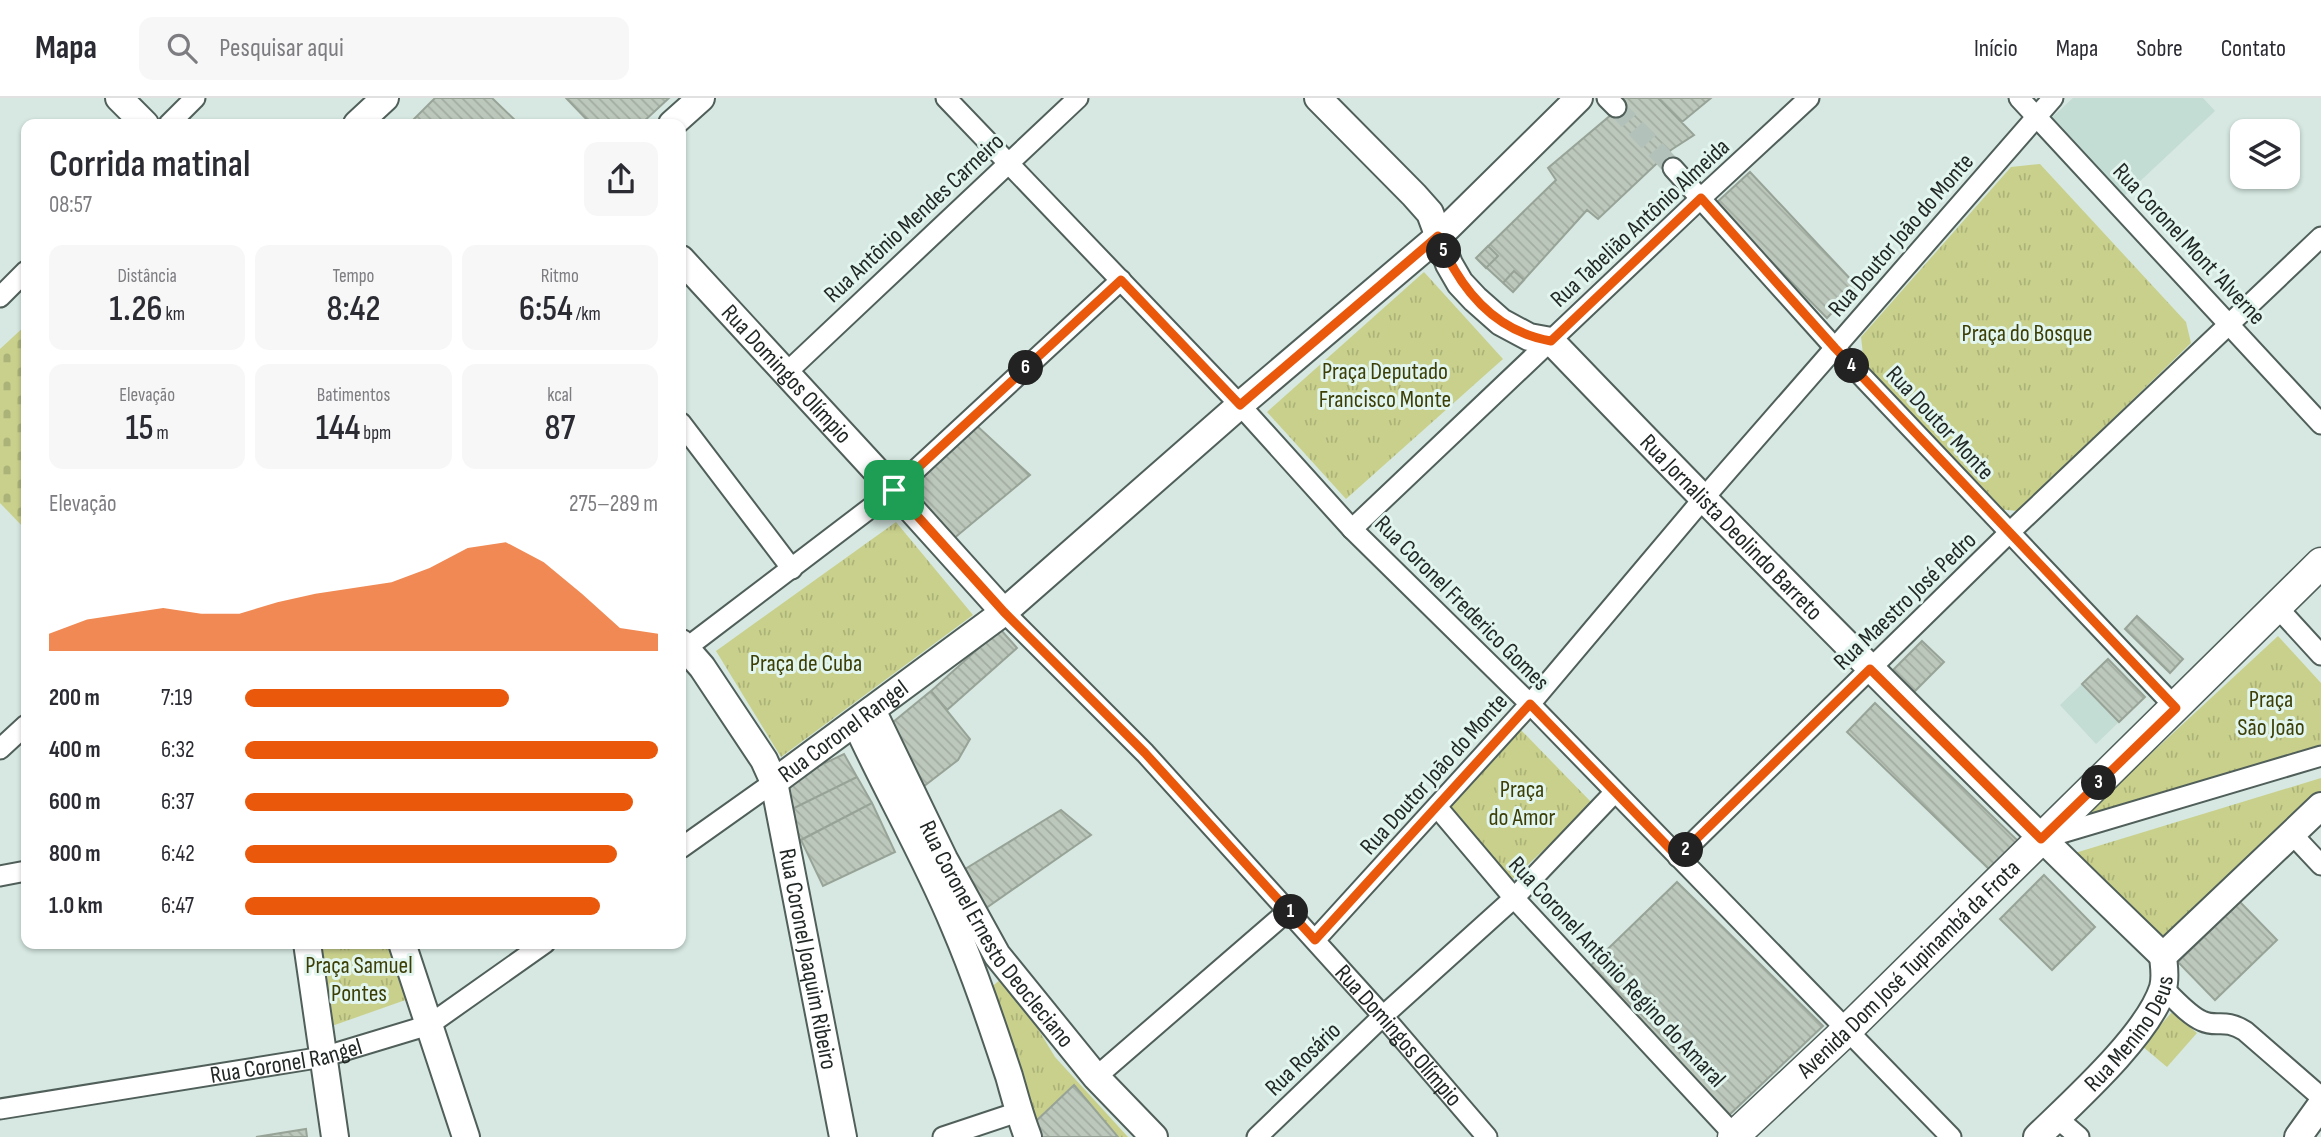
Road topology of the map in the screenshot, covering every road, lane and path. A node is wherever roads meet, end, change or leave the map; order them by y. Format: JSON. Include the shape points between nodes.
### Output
{"nodes":[{"id":1,"x":119,"y":98,"type":"edge"},
{"id":2,"x":195,"y":98,"type":"edge"},
{"id":3,"x":385,"y":98,"type":"edge"},
{"id":4,"x":701,"y":98,"type":"edge"},
{"id":5,"x":946,"y":98,"type":"edge"},
{"id":6,"x":1078,"y":98,"type":"edge"},
{"id":7,"x":1318,"y":98,"type":"edge"},
{"id":8,"x":1578,"y":98,"type":"edge"},
{"id":9,"x":1810,"y":98,"type":"edge"},
{"id":10,"x":2019,"y":98,"type":"edge"},
{"id":11,"x":2053,"y":98,"type":"edge"},
{"id":12,"x":2037,"y":117,"type":"junction"},
{"id":13,"x":140,"y":119,"type":"edge"},
{"id":14,"x":174,"y":119,"type":"edge"},
{"id":15,"x":362,"y":119,"type":"edge"},
{"id":16,"x":678,"y":119,"type":"edge"},
{"id":17,"x":1009,"y":162,"type":"junction"},
{"id":18,"x":1672,"y":168,"type":"tunnel mouth"},
{"id":19,"x":1701,"y":198,"type":"junction"},
{"id":20,"x":1438,"y":236,"type":"junction"},
{"id":21,"x":2321,"y":237,"type":"edge"},
{"id":22,"x":686,"y":265,"type":"edge"},
{"id":23,"x":21,"y":276,"type":"edge"},
{"id":24,"x":1121,"y":280,"type":"junction"},
{"id":25,"x":0,"y":297,"type":"edge"},
{"id":26,"x":2230,"y":323,"type":"junction"},
{"id":27,"x":1551,"y":341,"type":"junction"},
{"id":28,"x":1835,"y":348,"type":"junction"},
{"id":29,"x":785,"y":374,"type":"junction"},
{"id":30,"x":1240,"y":405,"type":"junction"},
{"id":31,"x":2321,"y":424,"type":"edge"},
{"id":32,"x":686,"y":430,"type":"edge"},
{"id":33,"x":894,"y":490,"type":"junction"},
{"id":34,"x":1703,"y":499,"type":"junction"},
{"id":35,"x":1352,"y":529,"type":"junction"},
{"id":36,"x":2010,"y":532,"type":"junction"},
{"id":37,"x":2321,"y":563,"type":"edge"},
{"id":38,"x":792,"y":569,"type":"junction"},
{"id":39,"x":2277,"y":607,"type":"junction"},
{"id":40,"x":1004,"y":612,"type":"junction"},
{"id":41,"x":686,"y":646,"type":"edge"},
{"id":42,"x":686,"y":651,"type":"edge"},
{"id":43,"x":2321,"y":655,"type":"edge"},
{"id":44,"x":1870,"y":669,"type":"junction"},
{"id":45,"x":1530,"y":704,"type":"junction"},
{"id":46,"x":2176,"y":708,"type":"junction"},
{"id":47,"x":864,"y":716,"type":"junction"},
{"id":48,"x":21,"y":730,"type":"edge"},
{"id":49,"x":0,"y":749,"type":"edge"},
{"id":50,"x":2321,"y":756,"type":"edge"},
{"id":51,"x":774,"y":782,"type":"junction"},
{"id":52,"x":1614,"y":793,"type":"junction"},
{"id":53,"x":2321,"y":806,"type":"edge"},
{"id":54,"x":1437,"y":807,"type":"junction"},
{"id":55,"x":2292,"y":834,"type":"junction"},
{"id":56,"x":2041,"y":839,"type":"junction"},
{"id":57,"x":686,"y":844,"type":"edge"},
{"id":58,"x":1678,"y":857,"type":"junction"},
{"id":59,"x":2321,"y":865,"type":"edge"},
{"id":60,"x":21,"y":872,"type":"edge"},
{"id":61,"x":0,"y":876,"type":"edge"},
{"id":62,"x":1514,"y":898,"type":"junction"},
{"id":63,"x":1289,"y":910,"type":"junction"},
{"id":64,"x":1315,"y":940,"type":"junction"},
{"id":65,"x":308,"y":949,"type":"edge"},
{"id":66,"x":404,"y":949,"type":"edge"},
{"id":67,"x":537,"y":949,"type":"edge"},
{"id":68,"x":2163,"y":956,"type":"junction"},
{"id":69,"x":2163,"y":988,"type":"junction"},
{"id":70,"x":1383,"y":1016,"type":"junction"},
{"id":71,"x":429,"y":1025,"type":"junction"},
{"id":72,"x":1847,"y":1030,"type":"junction"},
{"id":73,"x":323,"y":1057,"type":"junction"},
{"id":74,"x":1096,"y":1077,"type":"junction"},
{"id":75,"x":2321,"y":1097,"type":"edge"},
{"id":76,"x":2321,"y":1105,"type":"edge"},
{"id":77,"x":0,"y":1109,"type":"edge"},
{"id":78,"x":1018,"y":1112,"type":"junction"},
{"id":79,"x":2056,"y":1118,"type":"junction"},
{"id":80,"x":335,"y":1137,"type":"edge"},
{"id":81,"x":466,"y":1137,"type":"edge"},
{"id":82,"x":843,"y":1137,"type":"edge"},
{"id":83,"x":943,"y":1137,"type":"edge"},
{"id":84,"x":1028,"y":1137,"type":"edge"},
{"id":85,"x":1154,"y":1137,"type":"edge"},
{"id":86,"x":1257,"y":1137,"type":"edge"},
{"id":87,"x":1487,"y":1137,"type":"edge"},
{"id":88,"x":1735,"y":1137,"type":"edge"},
{"id":89,"x":1951,"y":1137,"type":"edge"},
{"id":90,"x":2037,"y":1137,"type":"edge"},
{"id":91,"x":2079,"y":1137,"type":"edge"},
{"id":92,"x":2298,"y":1137,"type":"edge"}],
"edges":[{"from":1,"to":13,"type":"street"},
{"from":2,"to":14,"type":"street"},
{"from":3,"to":15,"type":"street"},
{"from":4,"to":16,"type":"street"},
{"from":5,"to":17,"type":"street","name":"Rua Coronel Frederico Gomes"},
{"from":6,"to":17,"type":"street","name":"Rua Antônio Mendes Carneiro"},
{"from":7,"to":20,"type":"street","name":"Rua Jornalista Deolindo Barreto","via":[[1430,213]]},
{"from":8,"to":20,"type":"street","name":"Rua Coronel Rangel"},
{"from":9,"to":19,"type":"street","name":"Rua Tabelião Antônio Almeida"},
{"from":10,"to":12,"type":"street","name":"Rua Coronel Mont 'Alverne"},
{"from":11,"to":12,"type":"street","name":"Rua Doutor João do Monte"},
{"from":12,"to":26,"type":"street","name":"Rua Coronel Mont 'Alverne"},
{"from":12,"to":28,"type":"street","name":"Rua Doutor João do Monte"},
{"from":17,"to":24,"type":"street","name":"Rua Coronel Frederico Gomes"},
{"from":17,"to":29,"type":"street","name":"Rua Antônio Mendes Carneiro"},
{"from":18,"to":19,"type":"street","name":"Rua Doutor Monte"},
{"from":19,"to":27,"type":"street","name":"Rua Tabelião Antônio Almeida"},
{"from":19,"to":28,"type":"street","name":"Rua Doutor Monte"},
{"from":20,"to":27,"type":"street","name":"Rua Jornalista Deolindo Barreto","via":[[1460,283],[1475,299],[1501,322],[1529,337]]},
{"from":20,"to":30,"type":"street","name":"Rua Coronel Rangel"},
{"from":21,"to":26,"type":"street","name":"Rua Maestro José Pedro"},
{"from":22,"to":29,"type":"street","name":"Rua Domingos Olímpio"},
{"from":23,"to":25,"type":"street"},
{"from":24,"to":30,"type":"street","name":"Rua Coronel Frederico Gomes"},
{"from":24,"to":33,"type":"street"},
{"from":26,"to":31,"type":"street","name":"Rua Coronel Mont 'Alverne"},
{"from":26,"to":36,"type":"street","name":"Rua Maestro José Pedro"},
{"from":27,"to":34,"type":"street","name":"Rua Jornalista Deolindo Barreto"},
{"from":27,"to":35,"type":"street","name":"Rua Tabelião Antônio Almeida"},
{"from":28,"to":34,"type":"street","name":"Rua Doutor João do Monte"},
{"from":28,"to":36,"type":"street","name":"Rua Doutor Monte"},
{"from":29,"to":33,"type":"street","name":"Rua Domingos Olímpio"},
{"from":30,"to":35,"type":"street","name":"Rua Coronel Frederico Gomes"},
{"from":30,"to":40,"type":"street","name":"Rua Coronel Rangel"},
{"from":32,"to":38,"type":"street"},
{"from":33,"to":38,"type":"street"},
{"from":33,"to":40,"type":"street","name":"Rua Domingos Olímpio"},
{"from":34,"to":44,"type":"street","name":"Rua Jornalista Deolindo Barreto"},
{"from":34,"to":45,"type":"street","name":"Rua Doutor João do Monte"},
{"from":35,"to":45,"type":"street","name":"Rua Coronel Frederico Gomes"},
{"from":36,"to":44,"type":"street","name":"Rua Maestro José Pedro"},
{"from":36,"to":46,"type":"street","name":"Rua Doutor Monte"},
{"from":37,"to":39,"type":"main road","name":"Avenida Dom José Tupinambá da Frota"},
{"from":38,"to":41,"type":"street"},
{"from":39,"to":43,"type":"street"},
{"from":39,"to":46,"type":"main road","name":"Avenida Dom José Tupinambá da Frota"},
{"from":40,"to":47,"type":"street","name":"Rua Coronel Rangel"},
{"from":40,"to":63,"type":"street","name":"Rua Domingos Olímpio","via":[[1145,753]]},
{"from":42,"to":51,"type":"street","name":"Rua Coronel Joaquim Ribeiro","via":[[702,667]]},
{"from":44,"to":56,"type":"street","name":"Rua Jornalista Deolindo Barreto"},
{"from":44,"to":58,"type":"street","name":"Rua Maestro José Pedro"},
{"from":45,"to":52,"type":"street","name":"Rua Coronel Frederico Gomes"},
{"from":45,"to":54,"type":"street","name":"Rua Doutor João do Monte"},
{"from":46,"to":56,"type":"main road","name":"Avenida Dom José Tupinambá da Frota"},
{"from":47,"to":51,"type":"street","name":"Rua Coronel Rangel"},
{"from":47,"to":74,"type":"street","name":"Rua Coronel Ernesto Deocleciano","via":[[997,955]]},
{"from":47,"to":78,"type":"street","via":[[953,923]]},
{"from":48,"to":49,"type":"street"},
{"from":50,"to":56,"type":"street"},
{"from":51,"to":57,"type":"street","name":"Rua Coronel Rangel"},
{"from":51,"to":82,"type":"street","name":"Rua Coronel Joaquim Ribeiro"},
{"from":52,"to":58,"type":"street","name":"Rua Coronel Frederico Gomes"},
{"from":52,"to":62,"type":"street","name":"Rua Rosário"},
{"from":53,"to":55,"type":"street","name":"Rua Menino Deus"},
{"from":54,"to":62,"type":"street","name":"Rua Coronel Antônio Regino do Amaral"},
{"from":54,"to":64,"type":"street","name":"Rua Doutor João do Monte"},
{"from":55,"to":59,"type":"street"},
{"from":55,"to":68,"type":"street","name":"Rua Menino Deus"},
{"from":56,"to":68,"type":"street","name":"Rua Jornalista Deolindo Barreto"},
{"from":56,"to":72,"type":"main road","name":"Avenida Dom José Tupinambá da Frota"},
{"from":58,"to":72,"type":"street","name":"Rua Coronel Frederico Gomes"},
{"from":60,"to":61,"type":"street"},
{"from":62,"to":70,"type":"street","name":"Rua Rosário"},
{"from":62,"to":88,"type":"street","name":"Rua Coronel Antônio Regino do Amaral"},
{"from":63,"to":64,"type":"street","name":"Rua Domingos Olímpio"},
{"from":63,"to":74,"type":"street"},
{"from":64,"to":70,"type":"street","name":"Rua Domingos Olímpio"},
{"from":65,"to":73,"type":"street"},
{"from":66,"to":71,"type":"street"},
{"from":67,"to":71,"type":"street","name":"Rua Coronel Rangel"},
{"from":68,"to":69,"type":"street","name":"Rua Menino Deus"},
{"from":69,"to":75,"type":"street","via":[[2200,1021],[2234,1024],[2245,1031]]},
{"from":69,"to":79,"type":"street","name":"Rua Menino Deus","via":[[2137,1033]]},
{"from":70,"to":86,"type":"street","name":"Rua Rosário"},
{"from":70,"to":87,"type":"street","name":"Rua Domingos Olímpio"},
{"from":71,"to":73,"type":"street","name":"Rua Coronel Rangel"},
{"from":71,"to":81,"type":"street"},
{"from":72,"to":88,"type":"main road","name":"Avenida Dom José Tupinambá da Frota"},
{"from":72,"to":89,"type":"street","name":"Rua Coronel Frederico Gomes"},
{"from":73,"to":77,"type":"street","name":"Rua Coronel Rangel"},
{"from":73,"to":80,"type":"street"},
{"from":74,"to":85,"type":"street","name":"Rua Coronel Ernesto Deocleciano"},
{"from":76,"to":92,"type":"street"},
{"from":78,"to":83,"type":"street"},
{"from":78,"to":84,"type":"street"},
{"from":79,"to":90,"type":"street","name":"Rua Menino Deus"},
{"from":79,"to":91,"type":"street"}]}
